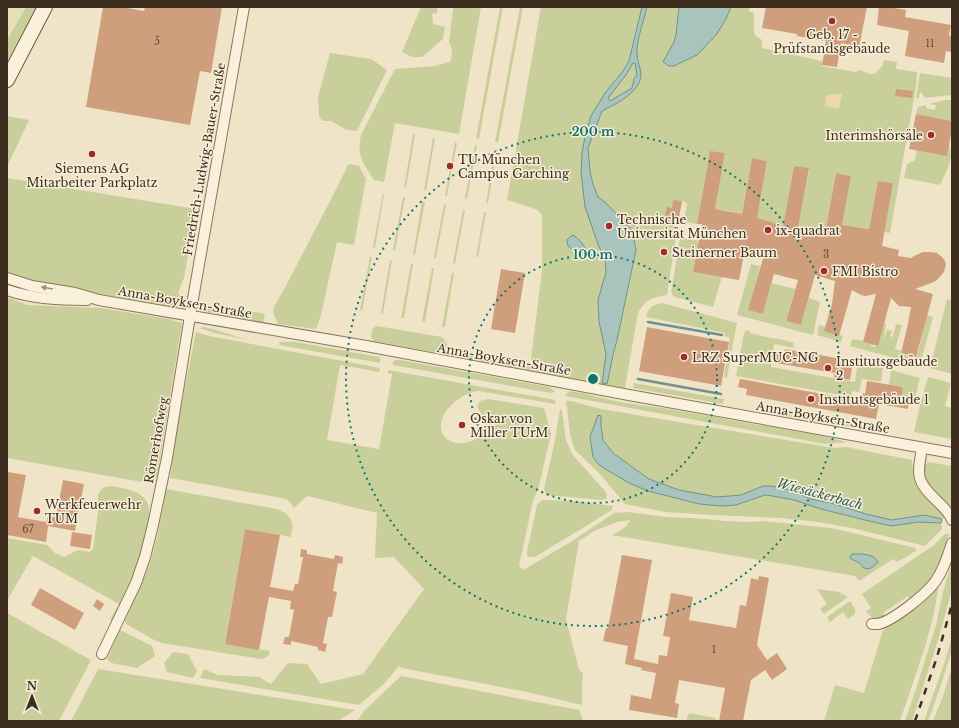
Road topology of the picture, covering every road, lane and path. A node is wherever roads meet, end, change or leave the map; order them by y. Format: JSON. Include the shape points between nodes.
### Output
{"nodes":[{"id":1,"x":45,"y":7,"type":"edge"},
{"id":2,"x":244,"y":7,"type":"edge"},
{"id":3,"x":7,"y":80,"type":"edge"},
{"id":4,"x":7,"y":278,"type":"edge"},
{"id":5,"x":7,"y":290,"type":"edge"},
{"id":6,"x":99,"y":300,"type":"junction"},
{"id":7,"x":190,"y":316,"type":"junction"},
{"id":8,"x":922,"y":448,"type":"junction"},
{"id":9,"x":952,"y":454,"type":"edge"},
{"id":10,"x":952,"y":520,"type":"edge"},
{"id":11,"x":952,"y":543,"type":"edge"},
{"id":12,"x":872,"y":624,"type":"dead end"},
{"id":13,"x":102,"y":654,"type":"dead end"}],
"edges":[{"from":1,"to":3,"type":"main road"},
{"from":2,"to":7,"type":"street","name":"Friedrich-Ludwig-Bauer-Straße"},
{"from":6,"to":4,"type":"street","name":"Anna-Boyksen-Straße","one_way":true},
{"from":5,"to":6,"type":"street","name":"Anna-Boyksen-Straße","via":[[46,299]]},
{"from":6,"to":7,"type":"street","name":"Anna-Boyksen-Straße"},
{"from":7,"to":8,"type":"street","name":"Anna-Boyksen-Straße"},
{"from":7,"to":13,"type":"street","name":"Römerhofweg","via":[[167,458],[146,557]]},
{"from":8,"to":9,"type":"street","name":"Anna-Boyksen-Straße"},
{"from":8,"to":10,"type":"street","via":[[920,481]]},
{"from":11,"to":12,"type":"street","via":[[946,561],[934,582],[916,601],[889,620]]}]}
